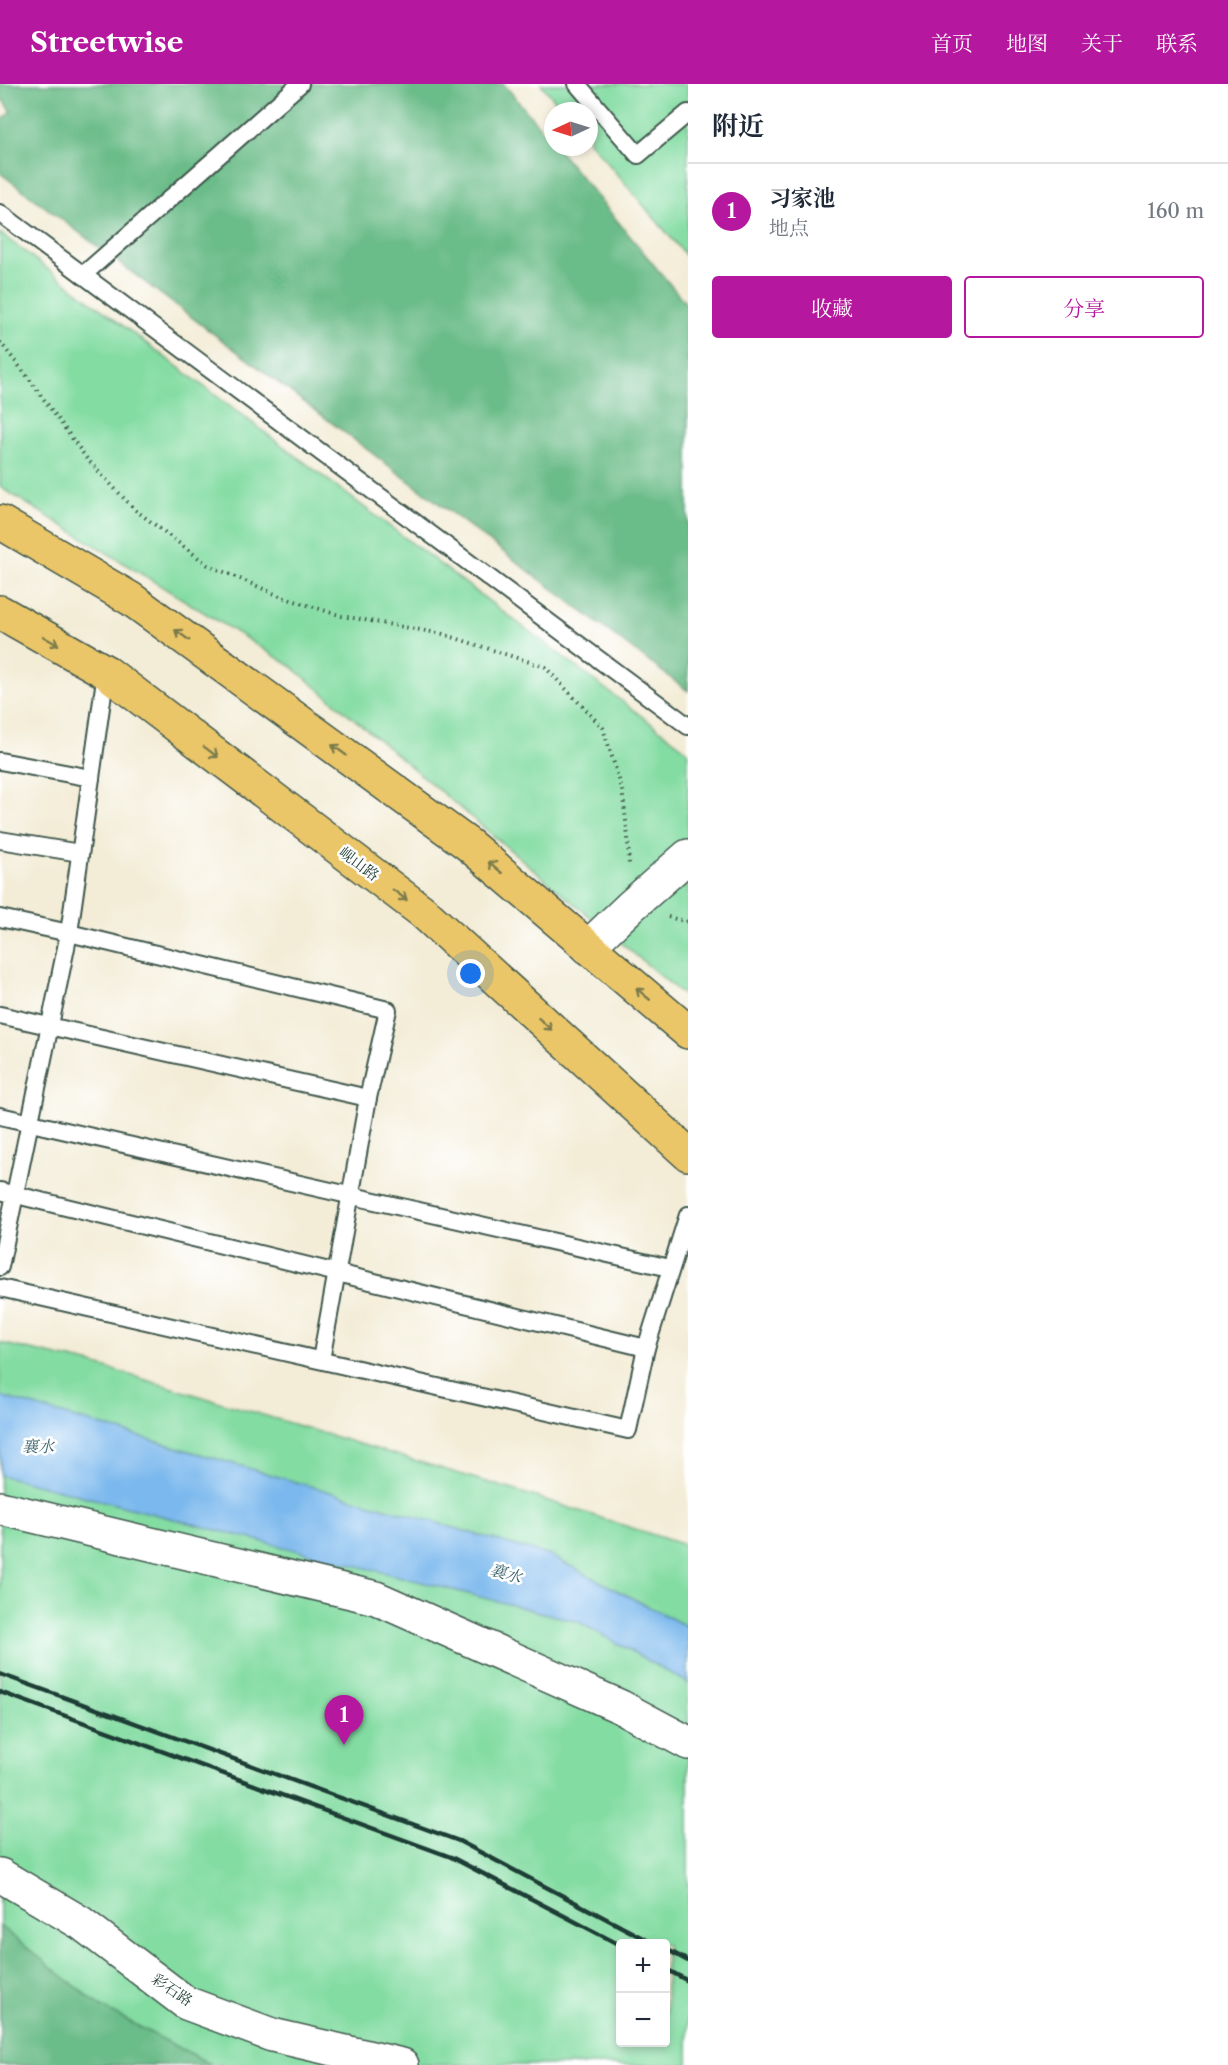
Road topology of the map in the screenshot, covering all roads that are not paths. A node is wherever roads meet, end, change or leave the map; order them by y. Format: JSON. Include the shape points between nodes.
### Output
{"nodes":[{"id":1,"x":300,"y":84,"type":"edge"},
{"id":2,"x":577,"y":84,"type":"edge"},
{"id":3,"x":688,"y":113,"type":"edge"},
{"id":4,"x":0,"y":213,"type":"edge"},
{"id":5,"x":83,"y":275,"type":"junction"},
{"id":6,"x":0,"y":522,"type":"edge"},
{"id":7,"x":0,"y":612,"type":"edge"},
{"id":8,"x":106,"y":672,"type":"junction"},
{"id":9,"x":688,"y":726,"type":"edge"},
{"id":10,"x":0,"y":761,"type":"edge"},
{"id":11,"x":91,"y":778,"type":"junction"},
{"id":12,"x":0,"y":840,"type":"edge"},
{"id":13,"x":80,"y":853,"type":"junction"},
{"id":14,"x":688,"y":856,"type":"edge"},
{"id":15,"x":0,"y":918,"type":"edge"},
{"id":16,"x":69,"y":933,"type":"junction"},
{"id":17,"x":588,"y":947,"type":"junction"},
{"id":18,"x":0,"y":1015,"type":"edge"},
{"id":19,"x":49,"y":1026,"type":"junction"},
{"id":20,"x":688,"y":1032,"type":"edge"},
{"id":21,"x":368,"y":1098,"type":"junction"},
{"id":22,"x":0,"y":1116,"type":"edge"},
{"id":23,"x":30,"y":1123,"type":"junction"},
{"id":24,"x":688,"y":1154,"type":"edge"},
{"id":25,"x":8,"y":1193,"type":"edge"},
{"id":26,"x":350,"y":1195,"type":"junction"},
{"id":27,"x":688,"y":1215,"type":"edge"},
{"id":28,"x":0,"y":1267,"type":"edge"},
{"id":29,"x":670,"y":1268,"type":"junction"},
{"id":30,"x":337,"y":1272,"type":"junction"},
{"id":31,"x":0,"y":1288,"type":"edge"},
{"id":32,"x":646,"y":1348,"type":"junction"},
{"id":33,"x":321,"y":1360,"type":"junction"},
{"id":34,"x":0,"y":1508,"type":"edge"},
{"id":35,"x":688,"y":1743,"type":"edge"},
{"id":36,"x":0,"y":1875,"type":"edge"},
{"id":37,"x":402,"y":2065,"type":"edge"}],
"edges":[{"from":1,"to":5,"type":"lane"},
{"from":2,"to":3,"type":"lane","via":[[638,155]]},
{"from":4,"to":5,"type":"lane"},
{"from":5,"to":9,"type":"lane"},
{"from":17,"to":6,"type":"highway","one_way":true,"via":[[470,845],[131,599]]},
{"from":7,"to":8,"type":"highway","name":"岘山路","one_way":true},
{"from":8,"to":11,"type":"lane"},
{"from":8,"to":24,"type":"highway","name":"岘山路","one_way":true,"via":[[423,912]]},
{"from":10,"to":11,"type":"lane"},
{"from":11,"to":13,"type":"lane"},
{"from":12,"to":13,"type":"lane"},
{"from":13,"to":16,"type":"lane"},
{"from":14,"to":17,"type":"street"},
{"from":15,"to":16,"type":"lane"},
{"from":16,"to":19,"type":"lane"},
{"from":16,"to":21,"type":"lane","via":[[388,1010]]},
{"from":20,"to":17,"type":"highway","one_way":true},
{"from":18,"to":19,"type":"lane"},
{"from":19,"to":21,"type":"lane"},
{"from":19,"to":23,"type":"lane"},
{"from":21,"to":26,"type":"lane"},
{"from":22,"to":23,"type":"lane"},
{"from":23,"to":25,"type":"lane"},
{"from":23,"to":26,"type":"lane"},
{"from":25,"to":28,"type":"lane"},
{"from":25,"to":30,"type":"lane"},
{"from":26,"to":29,"type":"lane"},
{"from":26,"to":30,"type":"lane"},
{"from":27,"to":29,"type":"lane"},
{"from":29,"to":32,"type":"lane"},
{"from":30,"to":32,"type":"lane"},
{"from":30,"to":33,"type":"lane"},
{"from":31,"to":33,"type":"lane"},
{"from":32,"to":33,"type":"lane","via":[[628,1430]]},
{"from":34,"to":35,"type":"street","via":[[376,1598],[621,1707]]},
{"from":36,"to":37,"type":"street","name":"彩石路","via":[[81,1923],[186,2003],[272,2035]]}]}
